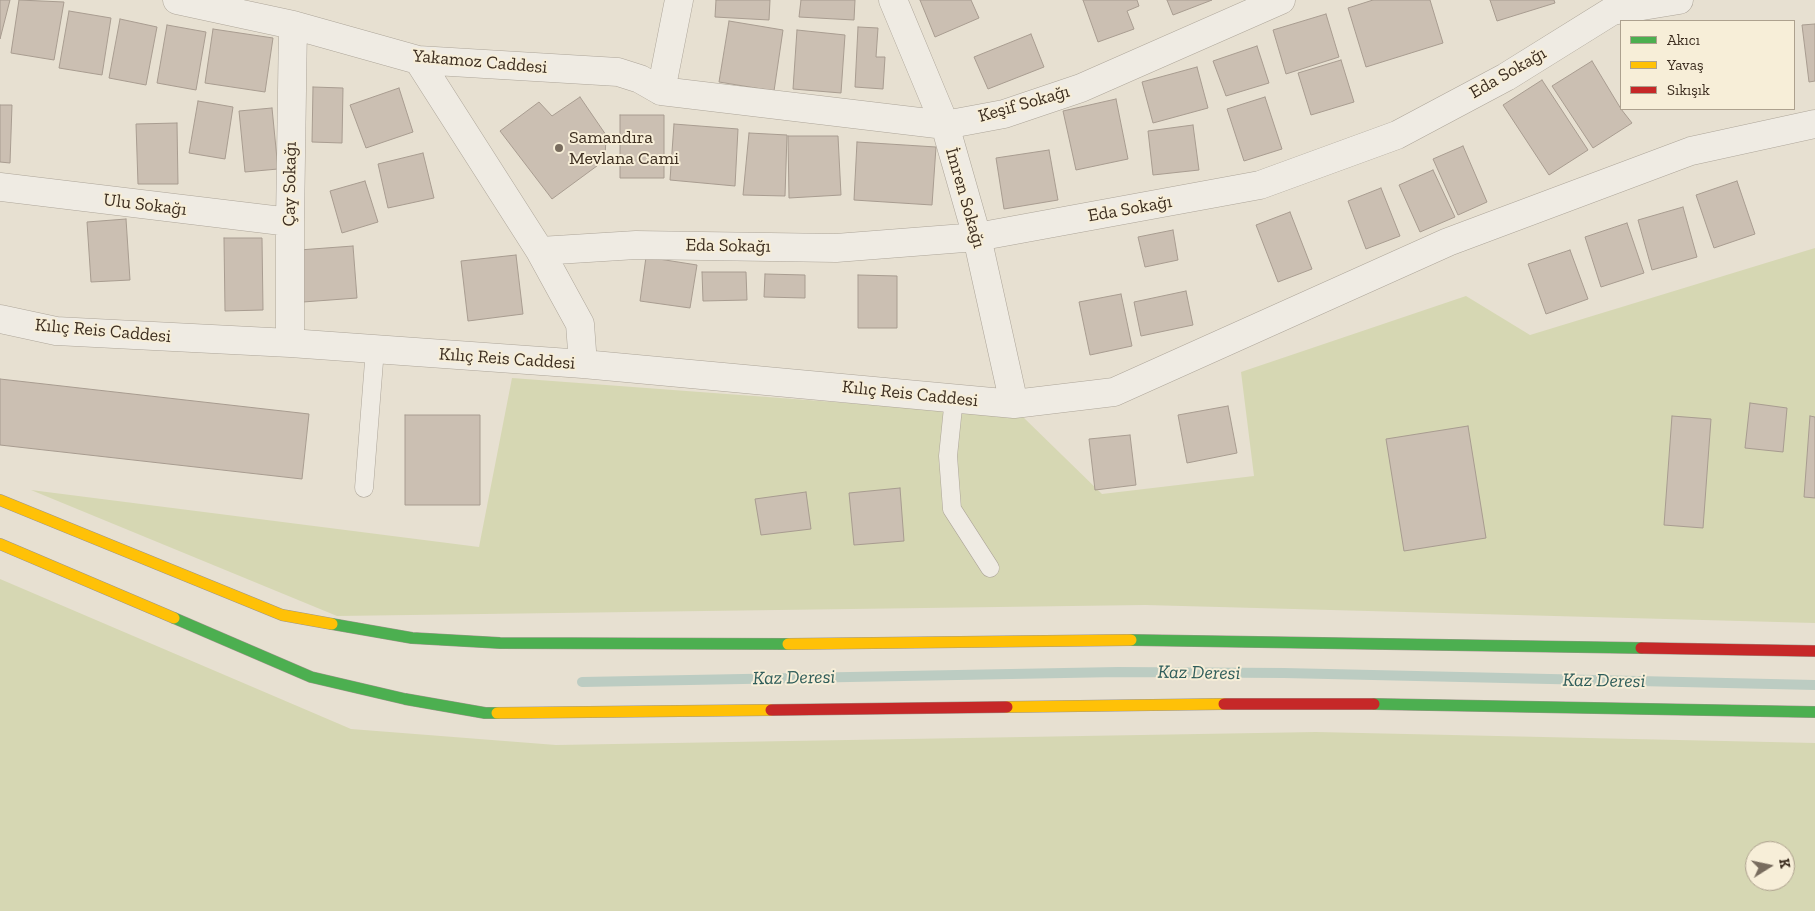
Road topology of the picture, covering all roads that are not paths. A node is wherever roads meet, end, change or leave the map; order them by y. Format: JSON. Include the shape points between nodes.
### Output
{"nodes":[{"id":1,"x":177,"y":0,"type":"edge"},
{"id":2,"x":679,"y":0,"type":"edge"},
{"id":3,"x":893,"y":0,"type":"edge"},
{"id":4,"x":1280,"y":0,"type":"edge"},
{"id":5,"x":1678,"y":0,"type":"edge"},
{"id":6,"x":294,"y":25,"type":"junction"},
{"id":7,"x":418,"y":60,"type":"junction"},
{"id":8,"x":661,"y":91,"type":"junction"},
{"id":9,"x":1815,"y":124,"type":"edge"},
{"id":10,"x":944,"y":125,"type":"junction"},
{"id":11,"x":0,"y":187,"type":"edge"},
{"id":12,"x":290,"y":222,"type":"junction"},
{"id":13,"x":977,"y":236,"type":"junction"},
{"id":14,"x":540,"y":251,"type":"junction"},
{"id":15,"x":0,"y":319,"type":"edge"},
{"id":16,"x":290,"y":343,"type":"junction"},
{"id":17,"x":375,"y":349,"type":"junction"},
{"id":18,"x":583,"y":364,"type":"junction"},
{"id":19,"x":954,"y":398,"type":"junction"},
{"id":20,"x":1014,"y":404,"type":"junction"},
{"id":21,"x":364,"y":488,"type":"dead end"},
{"id":22,"x":0,"y":500,"type":"edge"},
{"id":23,"x":0,"y":544,"type":"edge"},
{"id":24,"x":990,"y":568,"type":"dead end"},
{"id":25,"x":1815,"y":652,"type":"edge"},
{"id":26,"x":1815,"y":712,"type":"edge"}],
"edges":[{"from":1,"to":6,"type":"street","name":"Yakamoz Caddesi"},
{"from":2,"to":8,"type":"street"},
{"from":3,"to":10,"type":"street","name":"İmren Sokağı"},
{"from":4,"to":10,"type":"street","name":"Keşif Sokağı","via":[[1081,88],[1004,114]]},
{"from":5,"to":13,"type":"street","name":"Eda Sokağı","via":[[1612,11],[1506,77],[1397,135],[1260,185]]},
{"from":6,"to":7,"type":"street","name":"Yakamoz Caddesi"},
{"from":6,"to":12,"type":"street","name":"Çay Sokağı"},
{"from":7,"to":8,"type":"street","name":"Yakamoz Caddesi","via":[[618,72]]},
{"from":7,"to":14,"type":"street"},
{"from":8,"to":10,"type":"street","name":"Keşif Sokağı"},
{"from":9,"to":20,"type":"street","name":"Kılıç Reis Caddesi","via":[[1691,150],[1457,238],[1114,392]]},
{"from":10,"to":13,"type":"street","name":"İmren Sokağı"},
{"from":11,"to":12,"type":"street","name":"Ulu Sokağı"},
{"from":12,"to":16,"type":"street","name":"Çay Sokağı"},
{"from":13,"to":14,"type":"street","name":"Eda Sokağı","via":[[836,248],[636,245]]},
{"from":13,"to":20,"type":"street","name":"İmren Sokağı"},
{"from":14,"to":18,"type":"street","via":[[580,324]]},
{"from":15,"to":16,"type":"street","name":"Kılıç Reis Caddesi","via":[[56,331]]},
{"from":16,"to":17,"type":"street","name":"Kılıç Reis Caddesi"},
{"from":17,"to":18,"type":"street","name":"Kılıç Reis Caddesi"},
{"from":17,"to":21,"type":"lane"},
{"from":18,"to":19,"type":"street","name":"Kılıç Reis Caddesi"},
{"from":19,"to":20,"type":"street","name":"Kılıç Reis Caddesi"},
{"from":19,"to":24,"type":"lane","via":[[948,456],[952,509]]},
{"from":22,"to":25,"type":"main road","via":[[282,615],[412,638],[500,643],[795,644],[1132,640]]},
{"from":23,"to":26,"type":"main road","via":[[311,677],[484,713],[1303,703]]}]}
